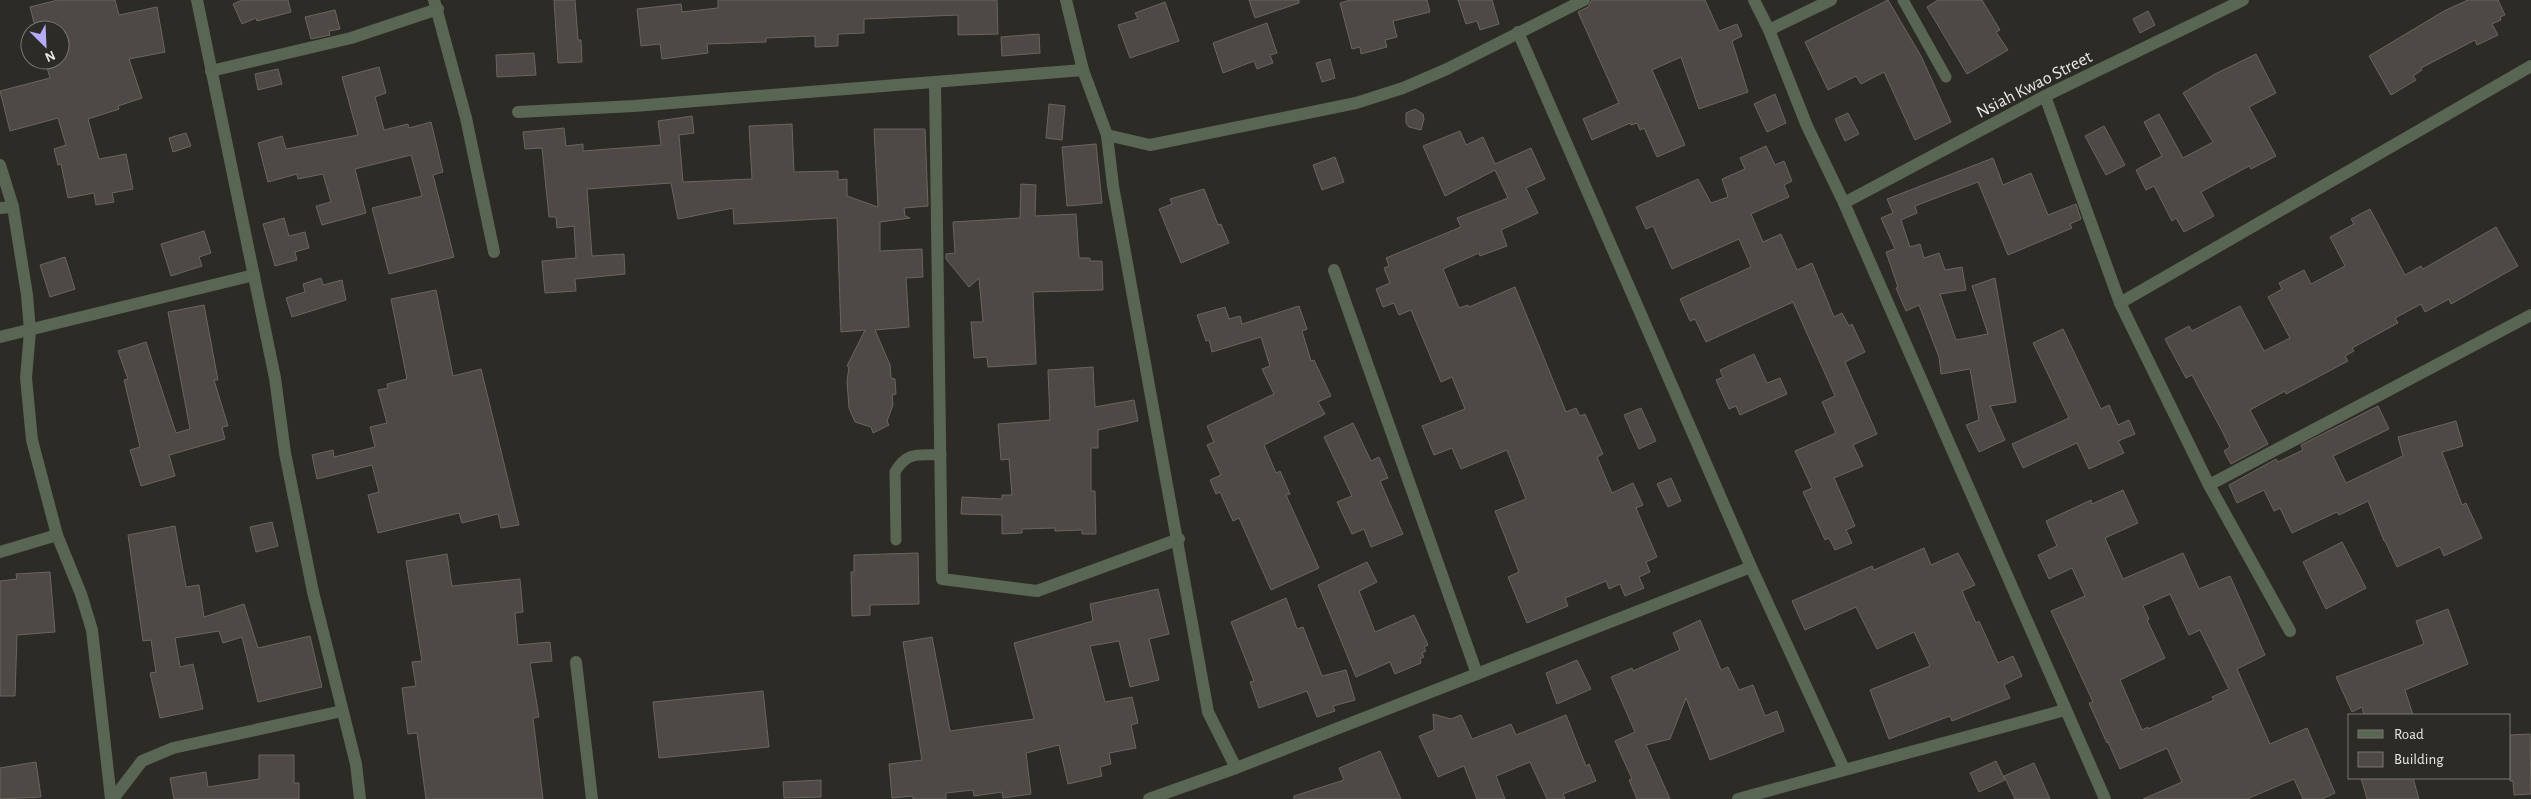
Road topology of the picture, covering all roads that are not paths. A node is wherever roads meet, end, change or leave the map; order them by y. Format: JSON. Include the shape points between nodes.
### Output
{"nodes":[{"id":1,"x":197,"y":0,"type":"edge"},
{"id":2,"x":1066,"y":0,"type":"edge"},
{"id":3,"x":1584,"y":0,"type":"edge"},
{"id":4,"x":1754,"y":0,"type":"edge"},
{"id":5,"x":1831,"y":0,"type":"edge"},
{"id":6,"x":1903,"y":0,"type":"edge"},
{"id":7,"x":2243,"y":0,"type":"edge"},
{"id":8,"x":436,"y":5,"type":"edge"},
{"id":9,"x":1769,"y":30,"type":"junction"},
{"id":10,"x":1518,"y":32,"type":"junction"},
{"id":11,"x":2531,"y":66,"type":"edge"},
{"id":12,"x":1084,"y":70,"type":"junction"},
{"id":13,"x":211,"y":72,"type":"junction"},
{"id":14,"x":1946,"y":77,"type":"dead end"},
{"id":15,"x":935,"y":82,"type":"junction"},
{"id":16,"x":2044,"y":96,"type":"junction"},
{"id":17,"x":518,"y":112,"type":"dead end"},
{"id":18,"x":1107,"y":135,"type":"junction"},
{"id":19,"x":0,"y":165,"type":"edge"},
{"id":20,"x":1844,"y":203,"type":"junction"},
{"id":21,"x":13,"y":207,"type":"junction"},
{"id":22,"x":0,"y":208,"type":"edge"},
{"id":23,"x":494,"y":252,"type":"dead end"},
{"id":24,"x":1334,"y":270,"type":"dead end"},
{"id":25,"x":254,"y":275,"type":"junction"},
{"id":26,"x":2120,"y":303,"type":"junction"},
{"id":27,"x":2531,"y":315,"type":"edge"},
{"id":28,"x":30,"y":331,"type":"junction"},
{"id":29,"x":0,"y":337,"type":"edge"},
{"id":30,"x":941,"y":455,"type":"junction"},
{"id":31,"x":2209,"y":485,"type":"junction"},
{"id":32,"x":57,"y":535,"type":"junction"},
{"id":33,"x":1179,"y":539,"type":"junction"},
{"id":34,"x":896,"y":540,"type":"dead end"},
{"id":35,"x":0,"y":552,"type":"edge"},
{"id":36,"x":1751,"y":567,"type":"junction"},
{"id":37,"x":2290,"y":631,"type":"dead end"},
{"id":38,"x":576,"y":662,"type":"dead end"},
{"id":39,"x":1477,"y":674,"type":"junction"},
{"id":40,"x":2065,"y":710,"type":"junction"},
{"id":41,"x":342,"y":711,"type":"junction"},
{"id":42,"x":1236,"y":768,"type":"junction"},
{"id":43,"x":1844,"y":769,"type":"junction"},
{"id":44,"x":1152,"y":798,"type":"edge"},
{"id":45,"x":112,"y":799,"type":"edge"},
{"id":46,"x":360,"y":799,"type":"edge"},
{"id":47,"x":592,"y":799,"type":"edge"},
{"id":48,"x":1738,"y":799,"type":"edge"},
{"id":49,"x":2105,"y":799,"type":"edge"}],
"edges":[{"from":1,"to":13,"type":"street"},
{"from":2,"to":12,"type":"street"},
{"from":3,"to":10,"type":"street"},
{"from":4,"to":9,"type":"street"},
{"from":5,"to":9,"type":"street"},
{"from":6,"to":14,"type":"lane"},
{"from":7,"to":16,"type":"street","name":"Nsiah Kwao Street"},
{"from":8,"to":13,"type":"street","via":[[351,38]]},
{"from":8,"to":23,"type":"street","via":[[466,118]]},
{"from":9,"to":20,"type":"street","via":[[1807,126]]},
{"from":10,"to":18,"type":"street","via":[[1447,69],[1356,103],[1150,145]]},
{"from":10,"to":36,"type":"street"},
{"from":11,"to":26,"type":"street"},
{"from":12,"to":15,"type":"street"},
{"from":12,"to":18,"type":"street"},
{"from":13,"to":25,"type":"street"},
{"from":15,"to":17,"type":"street"},
{"from":15,"to":30,"type":"street"},
{"from":16,"to":20,"type":"street","name":"Nsiah Kwao Street"},
{"from":16,"to":26,"type":"street"},
{"from":18,"to":33,"type":"street","via":[[1113,186]]},
{"from":19,"to":21,"type":"street"},
{"from":20,"to":40,"type":"street"},
{"from":21,"to":22,"type":"street"},
{"from":21,"to":28,"type":"street"},
{"from":24,"to":39,"type":"street"},
{"from":25,"to":28,"type":"street"},
{"from":25,"to":41,"type":"street","via":[[275,378],[294,500]]},
{"from":26,"to":31,"type":"street"},
{"from":27,"to":31,"type":"street"},
{"from":28,"to":29,"type":"street"},
{"from":28,"to":32,"type":"street","via":[[26,378],[32,440]]},
{"from":30,"to":33,"type":"street","via":[[942,579],[1037,591]]},
{"from":30,"to":34,"type":"lane","via":[[909,456],[894,472]]},
{"from":31,"to":37,"type":"street"},
{"from":32,"to":35,"type":"street"},
{"from":32,"to":45,"type":"street","via":[[92,630]]},
{"from":33,"to":42,"type":"street","via":[[1208,712]]},
{"from":36,"to":39,"type":"street"},
{"from":36,"to":43,"type":"street"},
{"from":38,"to":47,"type":"street"},
{"from":39,"to":42,"type":"street"},
{"from":40,"to":43,"type":"street"},
{"from":40,"to":49,"type":"street"},
{"from":41,"to":45,"type":"street","via":[[153,754],[142,761]]},
{"from":41,"to":46,"type":"street","via":[[356,764]]},
{"from":42,"to":44,"type":"street"},
{"from":43,"to":48,"type":"street"}]}
